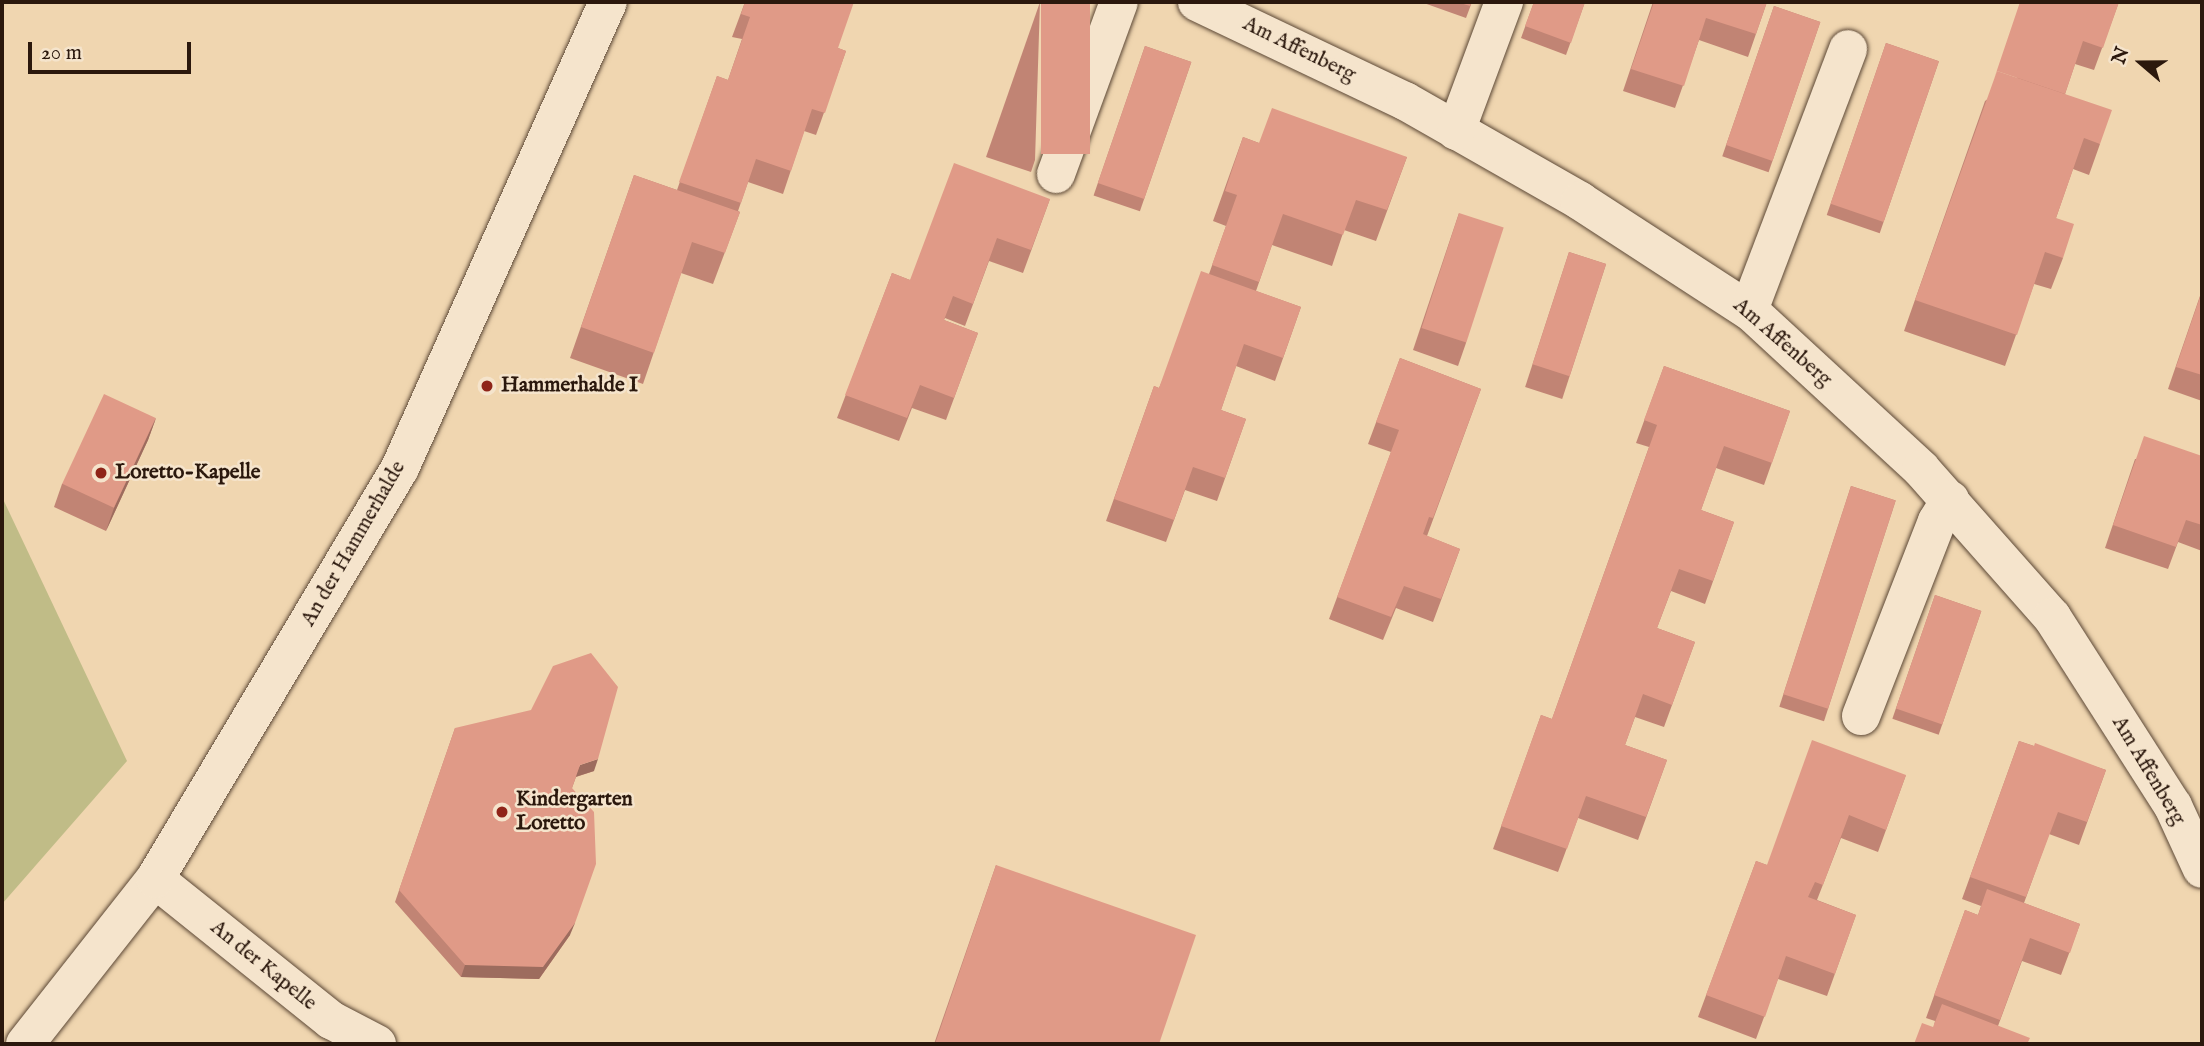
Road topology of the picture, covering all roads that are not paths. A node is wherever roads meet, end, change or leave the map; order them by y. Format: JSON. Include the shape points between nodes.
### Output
{"nodes":[{"id":1,"x":608,"y":2,"type":"edge"},
{"id":2,"x":1119,"y":2,"type":"edge"},
{"id":3,"x":1198,"y":2,"type":"edge"},
{"id":4,"x":1504,"y":2,"type":"edge"},
{"id":5,"x":1848,"y":49,"type":"dead end"},
{"id":6,"x":1456,"y":131,"type":"junction"},
{"id":7,"x":1056,"y":174,"type":"dead end"},
{"id":8,"x":1749,"y":310,"type":"junction"},
{"id":9,"x":1950,"y":500,"type":"junction"},
{"id":10,"x":1861,"y":716,"type":"dead end"},
{"id":11,"x":2202,"y":869,"type":"edge"},
{"id":12,"x":155,"y":879,"type":"junction"},
{"id":13,"x":25,"y":1044,"type":"edge"},
{"id":14,"x":377,"y":1044,"type":"edge"}],
"edges":[{"from":1,"to":12,"type":"street","name":"An der Hammerhalde","via":[[400,468]]},
{"from":2,"to":7,"type":"street"},
{"from":3,"to":6,"type":"street","name":"Am Affenberg"},
{"from":4,"to":6,"type":"street"},
{"from":5,"to":8,"type":"street"},
{"from":6,"to":8,"type":"street","name":"Am Affenberg","via":[[1580,201]]},
{"from":8,"to":9,"type":"street","name":"Am Affenberg"},
{"from":9,"to":10,"type":"street","via":[[1937,521]]},
{"from":9,"to":11,"type":"street","name":"Am Affenberg","via":[[2052,617],[2173,806]]},
{"from":12,"to":13,"type":"street","name":"An der Hammerhalde"},
{"from":12,"to":14,"type":"street","name":"An der Kapelle","via":[[331,1020]]}]}
